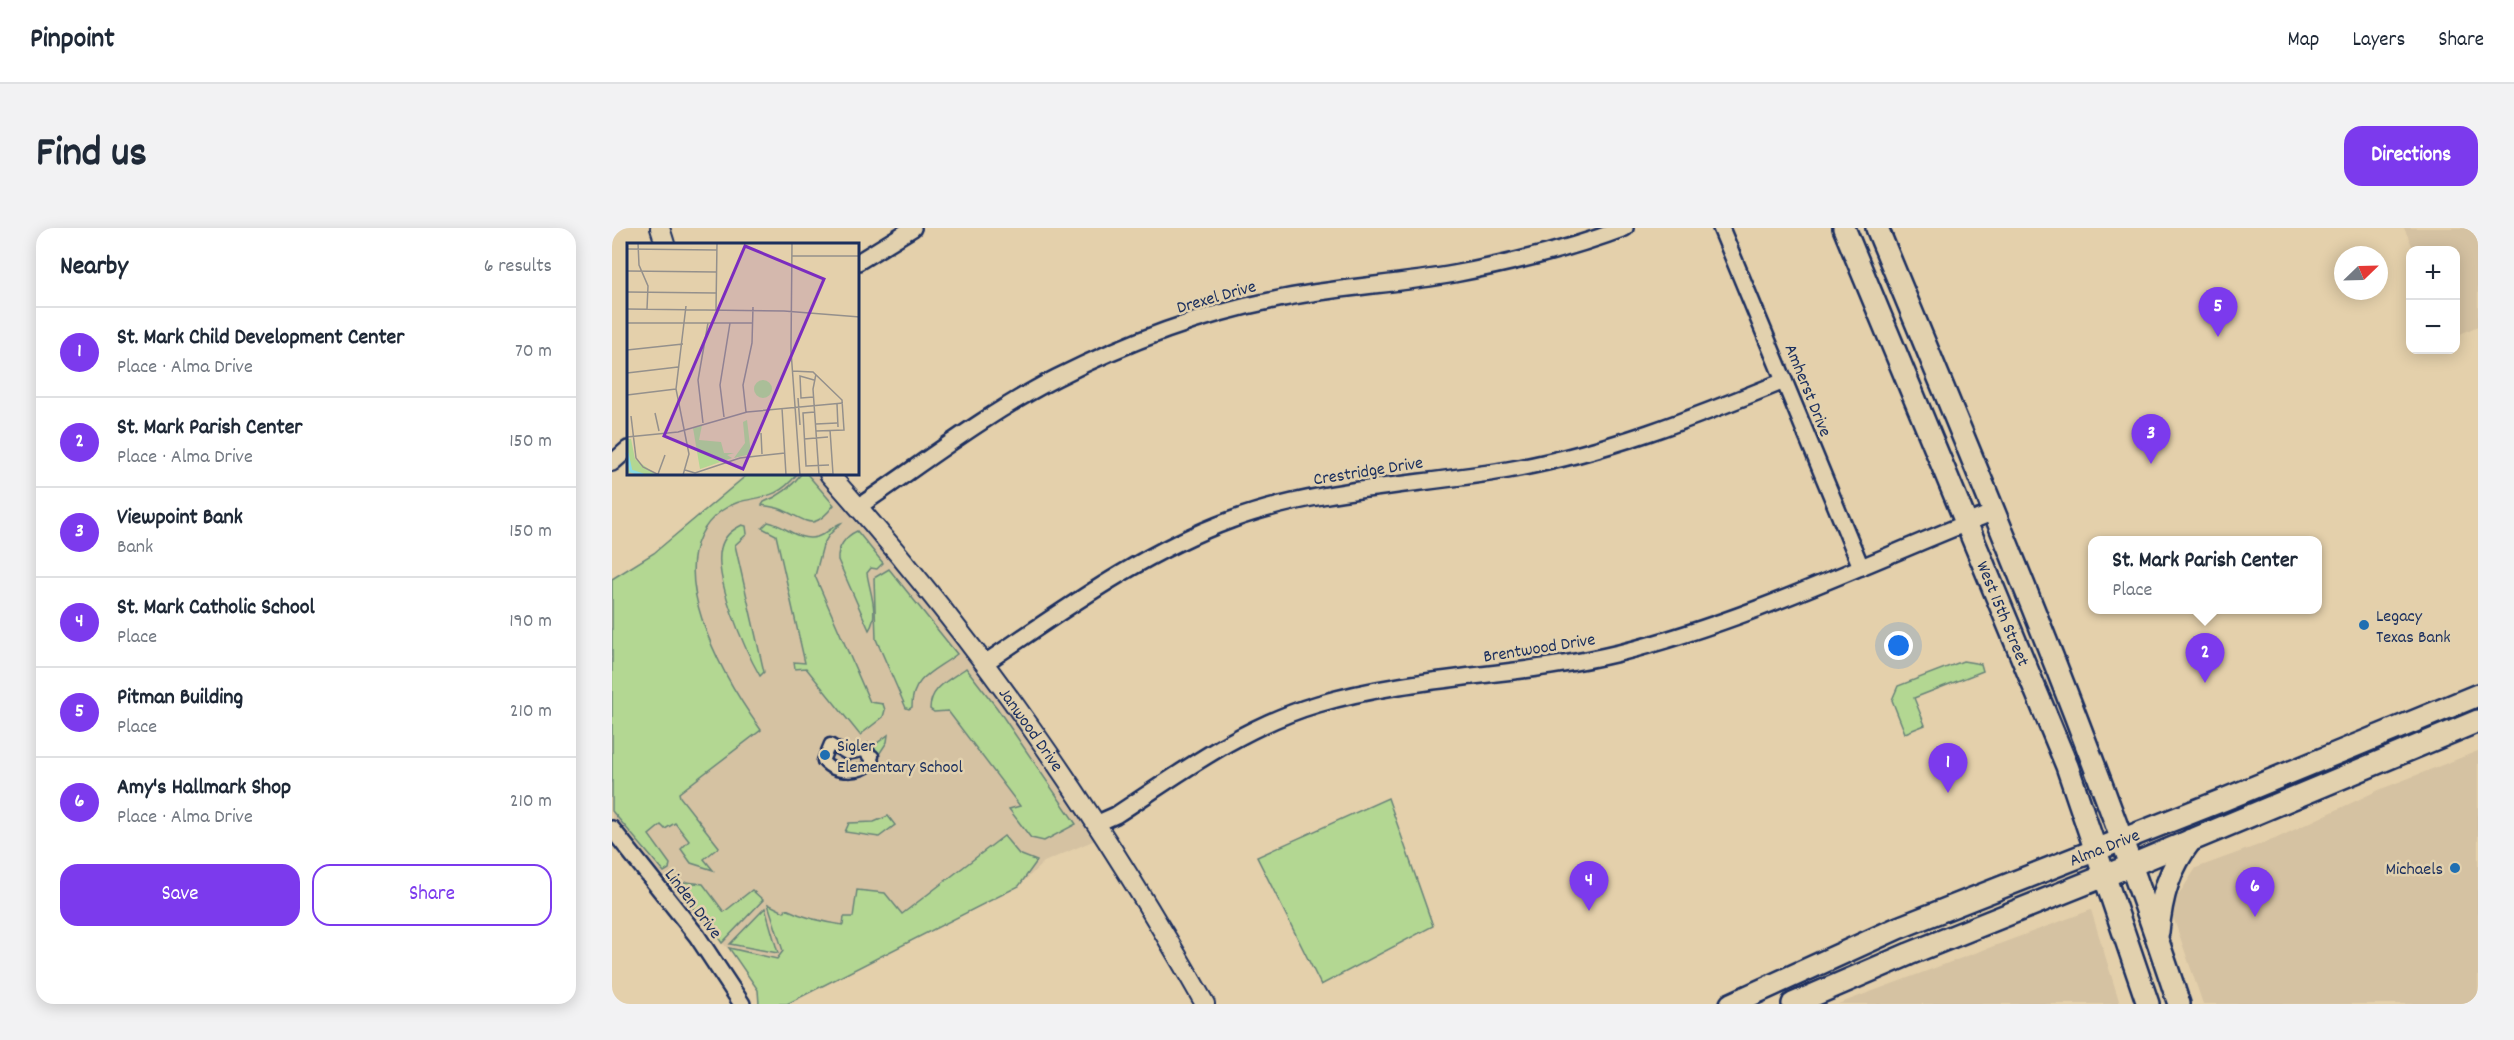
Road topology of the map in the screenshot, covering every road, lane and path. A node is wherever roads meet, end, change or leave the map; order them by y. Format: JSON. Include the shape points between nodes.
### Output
{"nodes":[{"id":1,"x":660,"y":228,"type":"edge"},
{"id":2,"x":913,"y":228,"type":"edge"},
{"id":3,"x":1625,"y":228,"type":"edge"},
{"id":4,"x":1721,"y":228,"type":"edge"},
{"id":5,"x":1844,"y":228,"type":"edge"},
{"id":6,"x":1877,"y":228,"type":"edge"},
{"id":7,"x":665,"y":243,"type":"edge"},
{"id":8,"x":860,"y":261,"type":"edge"},
{"id":9,"x":1784,"y":381,"type":"junction"},
{"id":10,"x":627,"y":450,"type":"edge"},
{"id":11,"x":612,"y":463,"type":"edge"},
{"id":12,"x":831,"y":476,"type":"edge"},
{"id":13,"x":858,"y":507,"type":"junction"},
{"id":14,"x":1994,"y":512,"type":"junction"},
{"id":15,"x":1967,"y":523,"type":"junction"},
{"id":16,"x":1861,"y":567,"type":"junction"},
{"id":17,"x":985,"y":663,"type":"junction"},
{"id":18,"x":2478,"y":695,"type":"edge"},
{"id":19,"x":2478,"y":722,"type":"edge"},
{"id":20,"x":868,"y":750,"type":"joint"},
{"id":21,"x":2327,"y":757,"type":"junction"},
{"id":22,"x":2337,"y":779,"type":"junction"},
{"id":23,"x":1098,"y":823,"type":"junction"},
{"id":24,"x":612,"y":829,"type":"edge"},
{"id":25,"x":2123,"y":839,"type":"junction"},
{"id":26,"x":2192,"y":840,"type":"junction"},
{"id":27,"x":2096,"y":850,"type":"junction"},
{"id":28,"x":2132,"y":865,"type":"junction"},
{"id":29,"x":2104,"y":876,"type":"junction"},
{"id":30,"x":1898,"y":928,"type":"junction"},
{"id":31,"x":2157,"y":939,"type":"junction"},
{"id":32,"x":1909,"y":954,"type":"junction"},
{"id":33,"x":742,"y":1004,"type":"edge"},
{"id":34,"x":1205,"y":1004,"type":"edge"},
{"id":35,"x":1731,"y":1004,"type":"edge"},
{"id":36,"x":1793,"y":1004,"type":"edge"},
{"id":37,"x":2148,"y":1004,"type":"edge"},
{"id":38,"x":2179,"y":1004,"type":"edge"}],
"edges":[{"from":1,"to":7,"type":"street"},
{"from":2,"to":8,"type":"street"},
{"from":3,"to":13,"type":"street","name":"Drexel Drive","via":[[1528,259],[1272,300],[1187,323],[1124,346],[1055,379],[987,419]]},
{"from":4,"to":9,"type":"street","name":"Amherst Drive"},
{"from":5,"to":15,"type":"main road","name":"West 15th Street"},
{"from":6,"to":14,"type":"main road","name":"West 15th Street"},
{"from":9,"to":16,"type":"street","name":"Amherst Drive"},
{"from":9,"to":17,"type":"street","name":"Crestridge Drive","via":[[1650,434],[1588,452],[1508,470],[1349,490],[1285,503],[1232,520],[1170,546],[1107,581]]},
{"from":10,"to":11,"type":"street"},
{"from":12,"to":13,"type":"street","name":"Janwood Drive"},
{"from":13,"to":17,"type":"street","name":"Janwood Drive","via":[[915,572]]},
{"from":14,"to":15,"type":"street","name":"Brentwood Drive"},
{"from":14,"to":25,"type":"main road","name":"West 15th Street"},
{"from":15,"to":16,"type":"street","name":"Brentwood Drive"},
{"from":15,"to":27,"type":"main road","name":"West 15th Street","via":[[2067,766]]},
{"from":16,"to":23,"type":"street","name":"Brentwood Drive","via":[[1727,621],[1619,653],[1541,669],[1372,690],[1317,704],[1271,721],[1221,747]]},
{"from":17,"to":23,"type":"street","name":"Janwood Drive"},
{"from":18,"to":21,"type":"main road","name":"Alma Drive"},
{"from":19,"to":22,"type":"main road","name":"Alma Drive"},
{"from":20,"to":20,"type":"street","via":[[847,754],[830,744],[823,761],[839,770],[864,770],[873,762]]},
{"from":21,"to":22,"type":"main road"},
{"from":21,"to":25,"type":"main road","name":"Alma Drive"},
{"from":22,"to":26,"type":"main road","name":"Alma Drive"},
{"from":23,"to":34,"type":"street","name":"Janwood Drive"},
{"from":24,"to":33,"type":"street","name":"Linden Drive","via":[[696,936]]},
{"from":25,"to":27,"type":"main road","name":"Alma Drive"},
{"from":25,"to":28,"type":"main road","name":"West 15th Street"},
{"from":26,"to":28,"type":"main road","name":"Alma Drive"},
{"from":26,"to":31,"type":"main road","via":[[2164,886]]},
{"from":27,"to":29,"type":"main road","name":"West 15th Street"},
{"from":27,"to":30,"type":"main road","name":"Alma Drive"},
{"from":28,"to":29,"type":"main road","name":"Alma Drive"},
{"from":28,"to":31,"type":"main road","name":"West 15th Street"},
{"from":29,"to":32,"type":"main road","name":"Alma Drive"},
{"from":29,"to":37,"type":"main road","name":"West 15th Street"},
{"from":30,"to":32,"type":"main road"},
{"from":30,"to":35,"type":"main road","name":"Alma Drive"},
{"from":31,"to":38,"type":"main road","name":"West 15th Street"},
{"from":32,"to":36,"type":"main road","name":"Alma Drive"}]}
